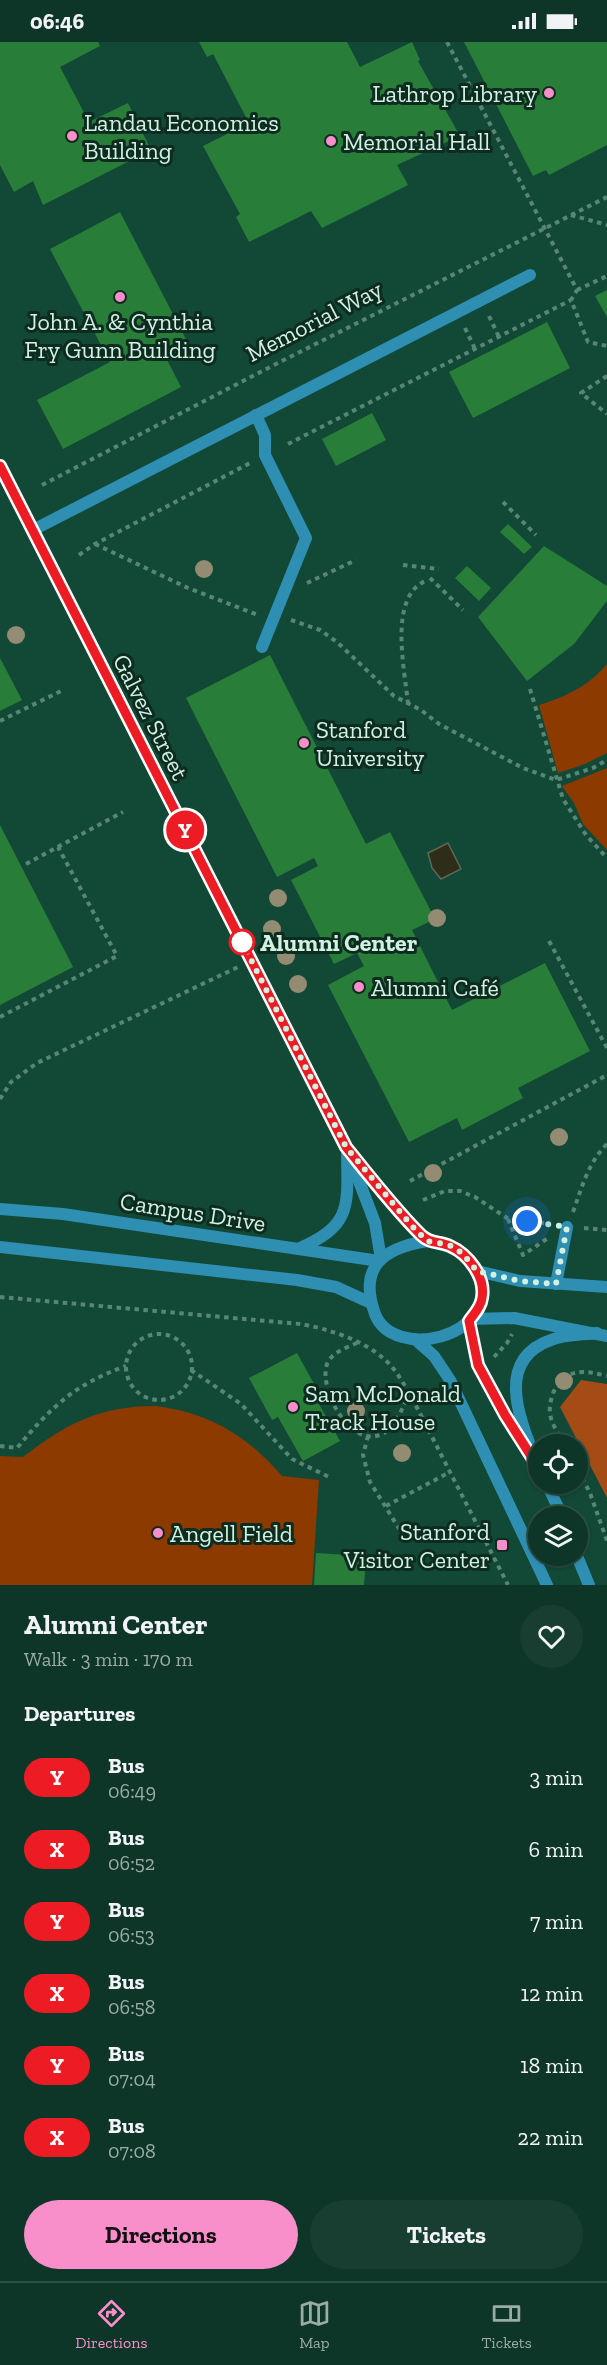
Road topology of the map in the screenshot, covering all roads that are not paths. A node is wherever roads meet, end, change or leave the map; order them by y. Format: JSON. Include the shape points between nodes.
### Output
{"nodes":[{"id":1,"x":530,"y":275,"type":"dead end"},
{"id":2,"x":256,"y":416,"type":"junction"},
{"id":3,"x":0,"y":466,"type":"edge"},
{"id":4,"x":33,"y":530,"type":"junction"},
{"id":5,"x":262,"y":647,"type":"dead end"},
{"id":6,"x":346,"y":1147,"type":"junction"},
{"id":7,"x":0,"y":1209,"type":"edge"},
{"id":8,"x":567,"y":1227,"type":"road end"},
{"id":9,"x":427,"y":1241,"type":"junction"},
{"id":10,"x":0,"y":1247,"type":"edge"},
{"id":11,"x":298,"y":1249,"type":"junction"},
{"id":12,"x":380,"y":1260,"type":"junction"},
{"id":13,"x":477,"y":1271,"type":"junction"},
{"id":14,"x":556,"y":1284,"type":"junction"},
{"id":15,"x":607,"y":1287,"type":"edge"},
{"id":16,"x":371,"y":1303,"type":"junction"},
{"id":17,"x":470,"y":1320,"type":"junction"},
{"id":18,"x":602,"y":1335,"type":"edge"},
{"id":19,"x":416,"y":1340,"type":"junction"},
{"id":20,"x":528,"y":1439,"type":"edge"},
{"id":21,"x":528,"y":1451,"type":"edge"},
{"id":22,"x":581,"y":1566,"type":"edge"},
{"id":23,"x":547,"y":1585,"type":"edge"},
{"id":24,"x":589,"y":1585,"type":"edge"}],
"edges":[{"from":1,"to":2,"type":"street"},
{"from":2,"to":4,"type":"street"},
{"from":2,"to":5,"type":"street","via":[[266,435],[265,456],[306,538],[268,616]]},
{"from":3,"to":4,"type":"street","name":"Galvez Street"},
{"from":4,"to":6,"type":"street","name":"Galvez Street"},
{"from":6,"to":9,"type":"street","name":"Galvez Street"},
{"from":6,"to":11,"type":"street","via":[[343,1214],[322,1239]]},
{"from":6,"to":12,"type":"street","name":"Galvez Street","via":[[375,1223]]},
{"from":7,"to":11,"type":"street","name":"Campus Drive","via":[[63,1214]]},
{"from":8,"to":14,"type":"street"},
{"from":9,"to":12,"type":"street","via":[[395,1248]]},
{"from":9,"to":13,"type":"street","via":[[449,1245]]},
{"from":10,"to":16,"type":"street","via":[[297,1280],[336,1287]]},
{"from":11,"to":12,"type":"street","name":"Campus Drive"},
{"from":12,"to":16,"type":"street","via":[[372,1272]]},
{"from":13,"to":14,"type":"street"},
{"from":13,"to":17,"type":"street","via":[[482,1298]]},
{"from":14,"to":15,"type":"street"},
{"from":16,"to":19,"type":"street","via":[[377,1320],[387,1329]]},
{"from":17,"to":18,"type":"street","via":[[514,1318]]},
{"from":17,"to":19,"type":"street","via":[[451,1333]]},
{"from":17,"to":21,"type":"street","via":[[478,1365]]},
{"from":18,"to":20,"type":"street","via":[[548,1340],[536,1347],[519,1369],[515,1397]]},
{"from":19,"to":23,"type":"street","via":[[434,1356],[450,1380]]},
{"from":22,"to":24,"type":"street"}]}
